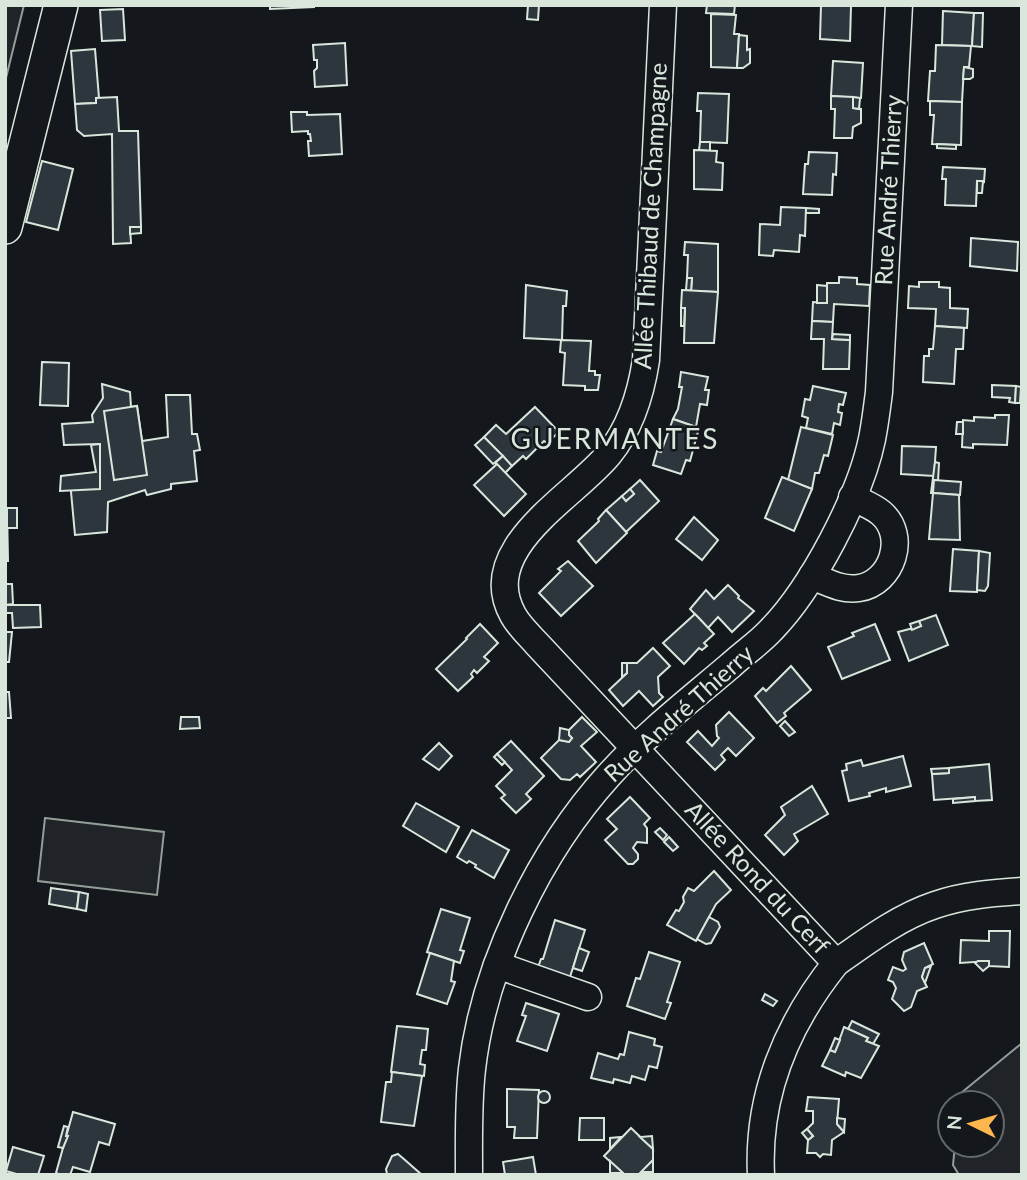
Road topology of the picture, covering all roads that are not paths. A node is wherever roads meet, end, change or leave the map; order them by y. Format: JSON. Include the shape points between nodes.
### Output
{"nodes":[{"id":1,"x":61,"y":5,"type":"edge"},
{"id":2,"x":663,"y":5,"type":"edge"},
{"id":3,"x":899,"y":5,"type":"edge"},
{"id":4,"x":5,"y":227,"type":"edge"},
{"id":5,"x":852,"y":497,"type":"junction"},
{"id":6,"x":812,"y":576,"type":"junction"},
{"id":7,"x":635,"y":748,"type":"junction"},
{"id":8,"x":1022,"y":891,"type":"edge"},
{"id":9,"x":836,"y":963,"type":"junction"},
{"id":10,"x":497,"y":965,"type":"junction"},
{"id":11,"x":588,"y":997,"type":"dead end"},
{"id":12,"x":469,"y":1175,"type":"edge"},
{"id":13,"x":761,"y":1175,"type":"edge"}],
"edges":[{"from":1,"to":4,"type":"main road"},
{"from":2,"to":7,"type":"street","name":"Allée Thibaud de Champagne","via":[[641,391],[611,451],[516,545],[506,568],[505,588],[513,615],[537,645]]},
{"from":3,"to":5,"type":"street","name":"Rue André Thierry","via":[[879,392],[872,442]]},
{"from":5,"to":6,"type":"street","name":"Rue André Thierry"},
{"from":5,"to":6,"type":"street","via":[[882,513],[895,536],[887,571],[872,585],[856,589]]},
{"from":6,"to":7,"type":"street","name":"Rue André Thierry","via":[[772,629]]},
{"from":7,"to":9,"type":"street","name":"Allée Rond du Cerf"},
{"from":7,"to":10,"type":"street","name":"Rue André Thierry","via":[[580,809],[553,848]]},
{"from":8,"to":9,"type":"street","via":[[984,893],[934,905],[876,934]]},
{"from":9,"to":13,"type":"street","name":"Allée Rond du Cerf","via":[[798,1018],[777,1064],[766,1102]]},
{"from":10,"to":11,"type":"street"},
{"from":10,"to":12,"type":"street","name":"Rue André Thierry","via":[[472,1068]]}]}
